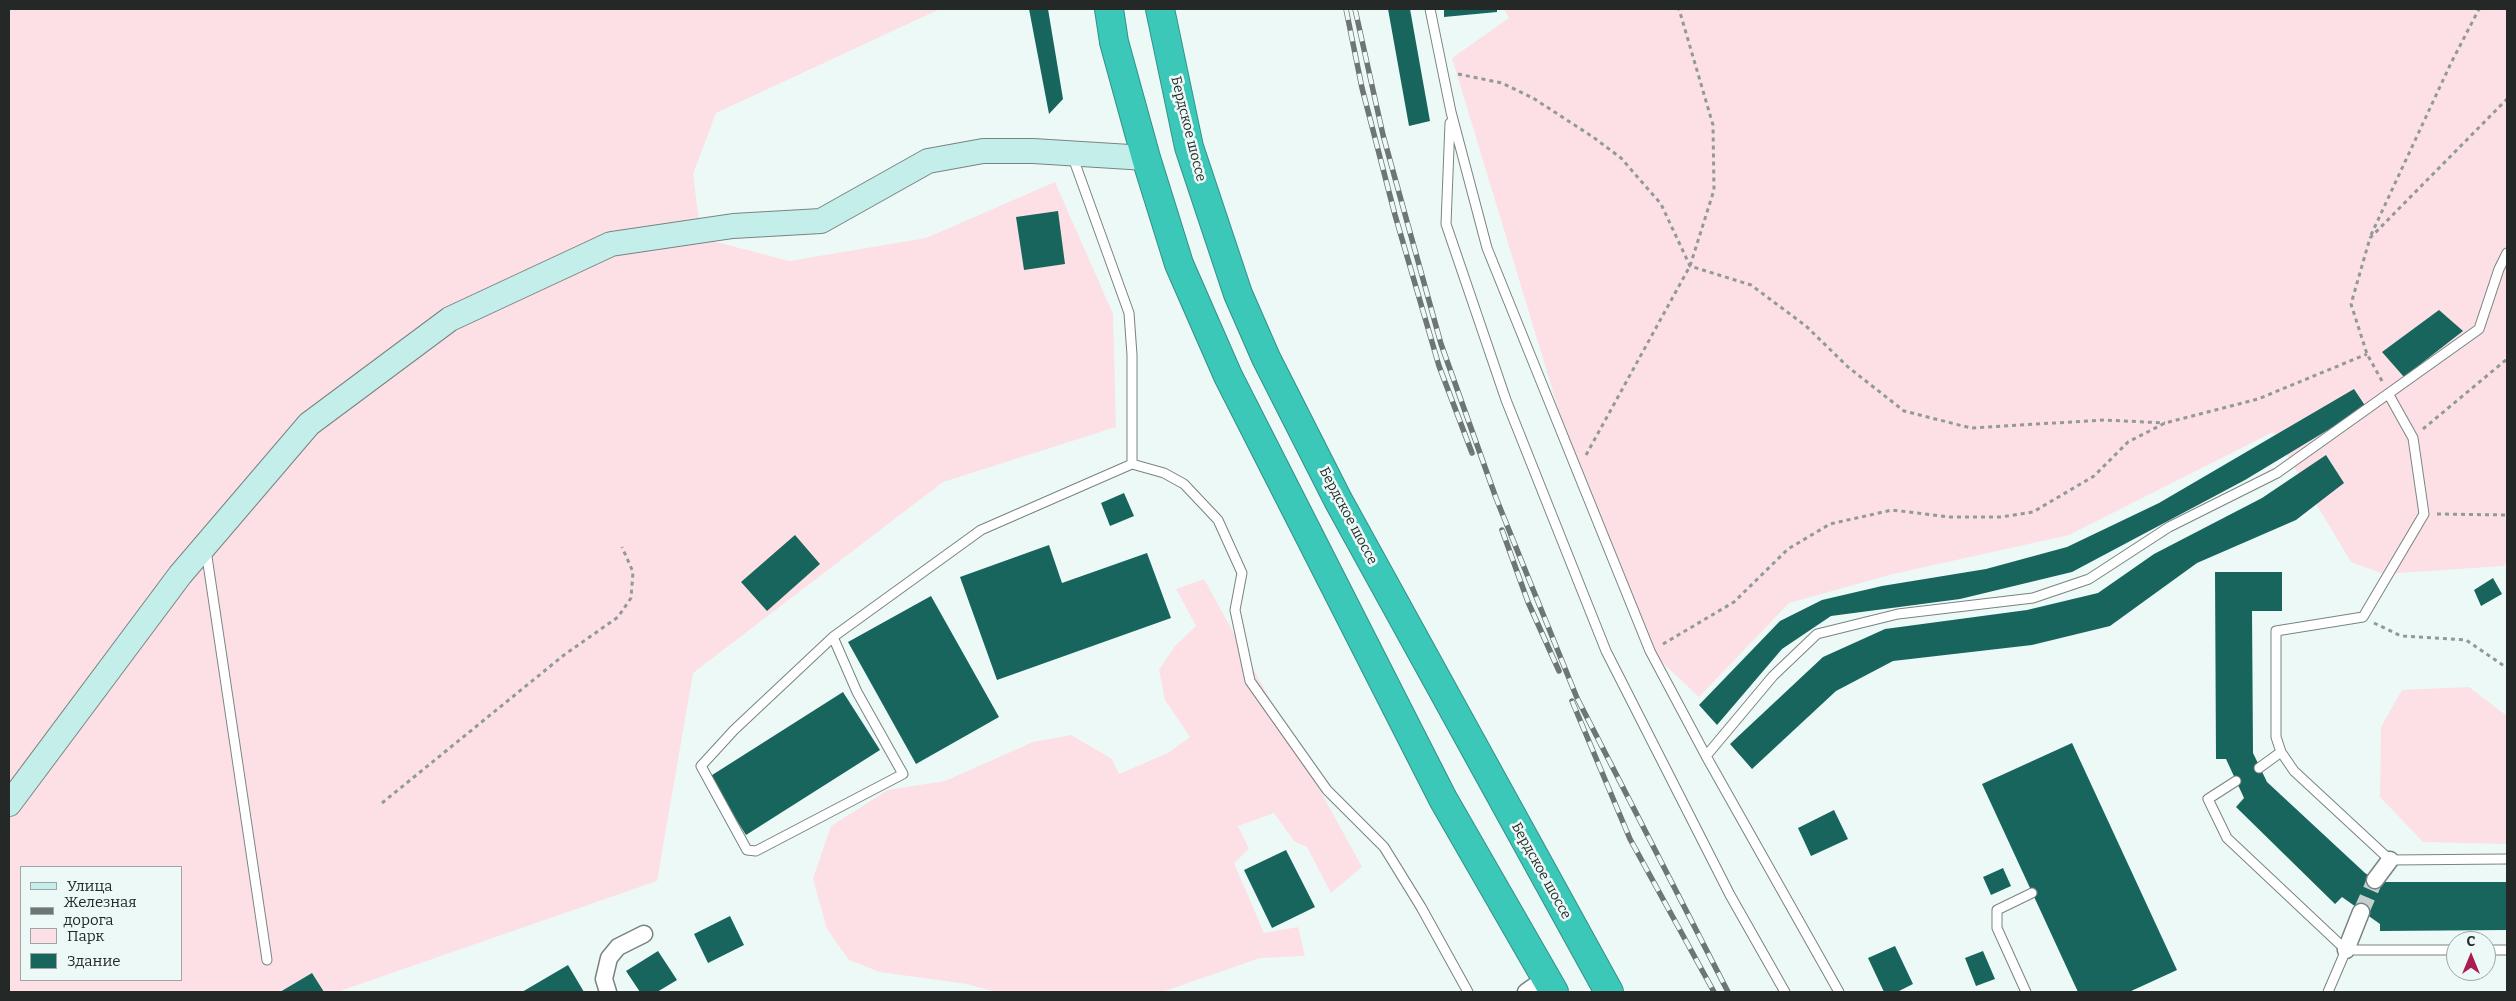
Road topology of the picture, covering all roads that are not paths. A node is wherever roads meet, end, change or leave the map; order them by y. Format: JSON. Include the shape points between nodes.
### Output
{"nodes":[{"id":1,"x":1109,"y":9,"type":"edge"},
{"id":2,"x":1160,"y":9,"type":"edge"},
{"id":3,"x":1430,"y":9,"type":"edge"},
{"id":4,"x":1451,"y":112,"type":"junction"},
{"id":5,"x":1072,"y":155,"type":"junction"},
{"id":6,"x":1146,"y":158,"type":"junction"},
{"id":7,"x":2507,"y":253,"type":"edge"},
{"id":8,"x":2389,"y":395,"type":"junction"},
{"id":9,"x":1132,"y":464,"type":"junction"},
{"id":10,"x":1338,"y":500,"type":"junction"},
{"id":11,"x":1301,"y":523,"type":"junction"},
{"id":12,"x":205,"y":545,"type":"junction"},
{"id":13,"x":833,"y":637,"type":"junction"},
{"id":14,"x":2281,"y":752,"type":"junction"},
{"id":15,"x":1706,"y":756,"type":"junction"},
{"id":16,"x":2259,"y":768,"type":"dead end"},
{"id":17,"x":2236,"y":781,"type":"dead end"},
{"id":18,"x":9,"y":804,"type":"edge"},
{"id":19,"x":2507,"y":858,"type":"edge"},
{"id":20,"x":2390,"y":860,"type":"junction"},
{"id":21,"x":2374,"y":880,"type":"tunnel mouth"},
{"id":22,"x":2032,"y":893,"type":"dead end"},
{"id":23,"x":2361,"y":912,"type":"tunnel mouth"},
{"id":24,"x":644,"y":934,"type":"dead end"},
{"id":25,"x":2346,"y":950,"type":"junction"},
{"id":26,"x":2446,"y":950,"type":"edge"},
{"id":27,"x":267,"y":960,"type":"dead end"},
{"id":28,"x":1542,"y":988,"type":"edge"},
{"id":29,"x":608,"y":992,"type":"edge"},
{"id":30,"x":1468,"y":992,"type":"edge"},
{"id":31,"x":1609,"y":992,"type":"edge"},
{"id":32,"x":1785,"y":992,"type":"edge"},
{"id":33,"x":1839,"y":992,"type":"edge"},
{"id":34,"x":2026,"y":992,"type":"edge"},
{"id":35,"x":2328,"y":992,"type":"edge"}],
"edges":[{"from":1,"to":6,"type":"highway","via":[[1114,42]]},
{"from":2,"to":10,"type":"highway","name":"Бердское шоссе","via":[[1190,147],[1238,294],[1266,358]]},
{"from":3,"to":4,"type":"lane"},
{"from":4,"to":15,"type":"lane","via":[[1487,248],[1576,473],[1650,650]]},
{"from":4,"to":32,"type":"lane","via":[[1446,224],[1506,400],[1606,651],[1730,894]]},
{"from":5,"to":6,"type":"street"},
{"from":5,"to":9,"type":"lane","via":[[1129,313]]},
{"from":5,"to":12,"type":"street","via":[[983,151],[928,162],[821,221],[733,226],[611,244],[450,319],[309,424]]},
{"from":6,"to":11,"type":"highway","via":[[1179,264],[1228,376]]},
{"from":7,"to":8,"type":"lane","via":[[2479,329]]},
{"from":8,"to":14,"type":"lane","via":[[2413,438],[2424,514],[2363,617],[2276,631],[2276,737]]},
{"from":8,"to":15,"type":"lane","via":[[2277,473],[2169,527],[2089,579],[2033,598],[1898,614],[1817,634],[1773,676]]},
{"from":9,"to":13,"type":"lane","via":[[980,530]]},
{"from":9,"to":30,"type":"lane","via":[[1164,473],[1184,484],[1218,520],[1242,573],[1236,610],[1250,681],[1327,790],[1384,847]]},
{"from":10,"to":11,"type":"highway"},
{"from":10,"to":31,"type":"highway","name":"Бердское шоссе"},
{"from":11,"to":28,"type":"highway"},
{"from":12,"to":18,"type":"street"},
{"from":12,"to":27,"type":"lane"},
{"from":13,"to":13,"type":"lane","via":[[856,692],[902,774],[756,851],[747,850],[701,766],[734,730]]},
{"from":14,"to":16,"type":"lane"},
{"from":14,"to":20,"type":"lane","via":[[2294,771]]},
{"from":15,"to":33,"type":"lane"},
{"from":17,"to":25,"type":"lane","via":[[2208,799],[2227,838]]},
{"from":19,"to":20,"type":"lane"},
{"from":20,"to":21,"type":"street"},
{"from":22,"to":34,"type":"lane","via":[[1997,910],[1997,928]]},
{"from":23,"to":25,"type":"street"},
{"from":24,"to":29,"type":"street","via":[[618,947],[609,958],[604,979]]},
{"from":25,"to":26,"type":"lane"},
{"from":25,"to":35,"type":"lane"}]}
